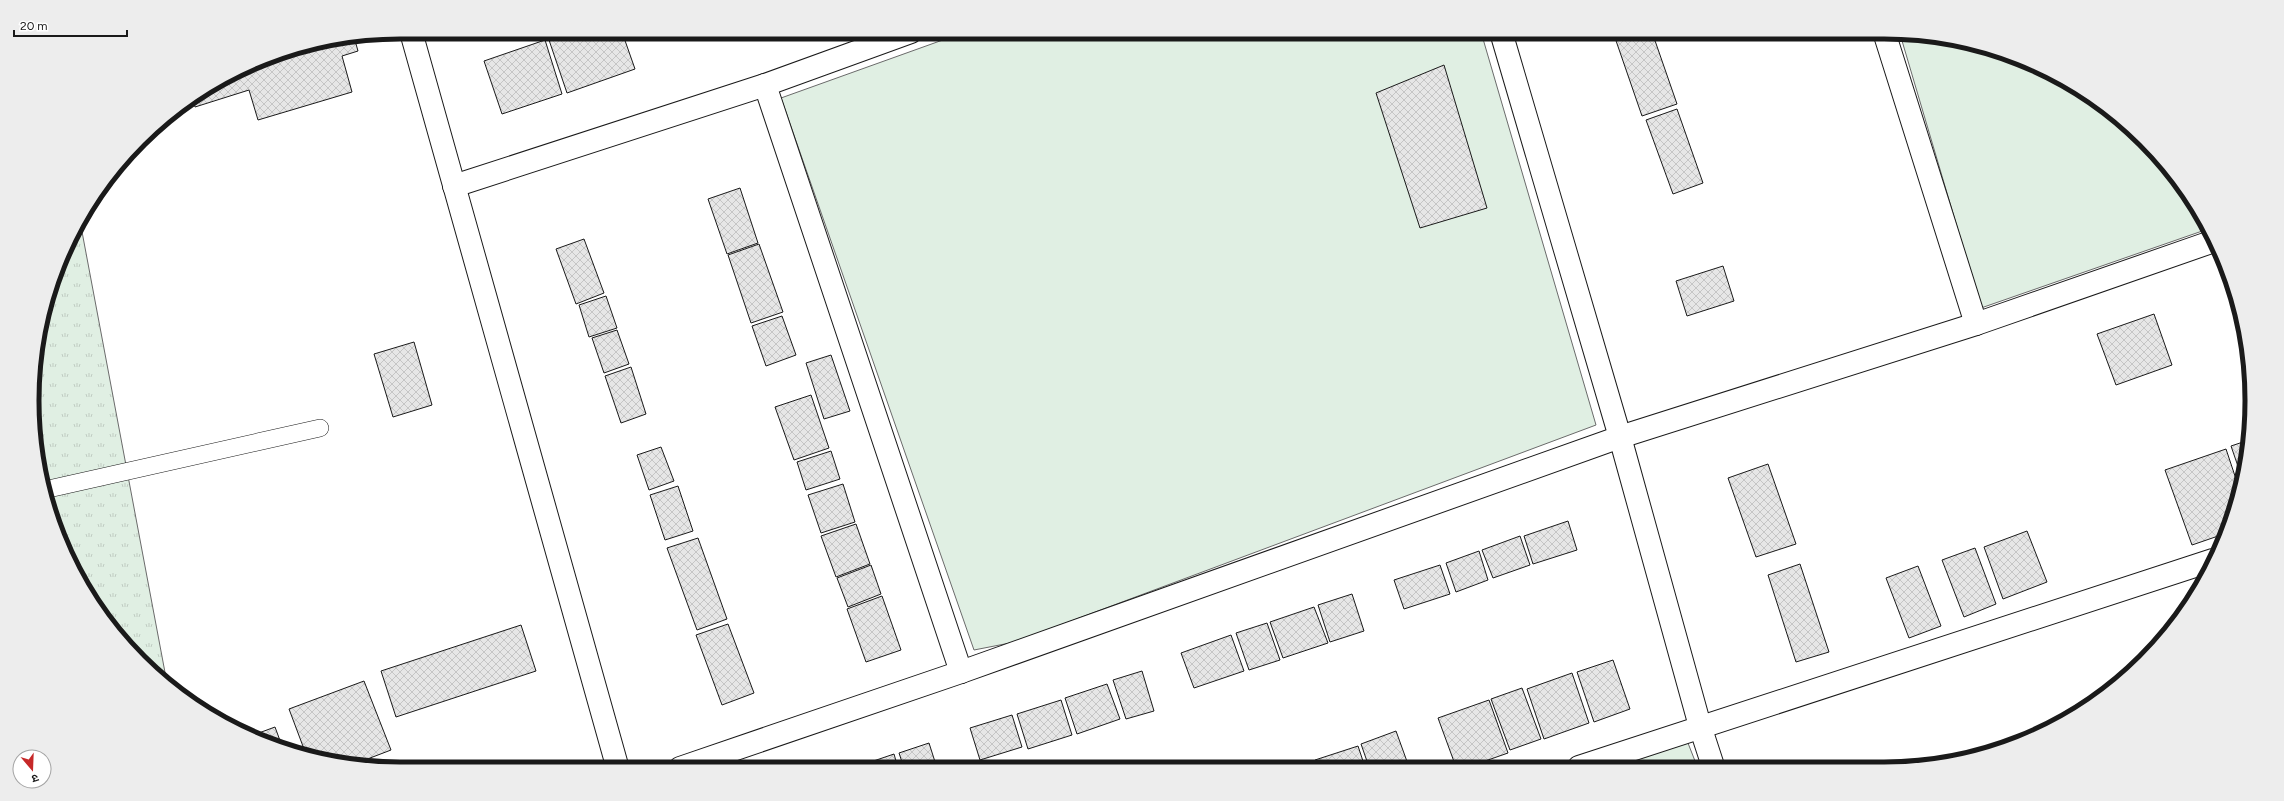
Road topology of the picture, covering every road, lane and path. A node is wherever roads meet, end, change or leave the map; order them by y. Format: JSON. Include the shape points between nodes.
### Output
{"nodes":[{"id":1,"x":413,"y":39,"type":"edge"},
{"id":2,"x":892,"y":39,"type":"edge"},
{"id":3,"x":1503,"y":39,"type":"edge"},
{"id":4,"x":1886,"y":39,"type":"edge"},
{"id":5,"x":765,"y":85,"type":"junction"},
{"id":6,"x":454,"y":186,"type":"junction"},
{"id":7,"x":2209,"y":243,"type":"edge"},
{"id":8,"x":1976,"y":324,"type":"junction"},
{"id":9,"x":320,"y":428,"type":"dead end"},
{"id":10,"x":1620,"y":437,"type":"junction"},
{"id":11,"x":50,"y":489,"type":"edge"},
{"id":12,"x":2207,"y":562,"type":"edge"},
{"id":13,"x":960,"y":672,"type":"junction"},
{"id":14,"x":1700,"y":726,"type":"junction"},
{"id":15,"x":616,"y":762,"type":"edge"},
{"id":16,"x":698,"y":762,"type":"edge"},
{"id":17,"x":1590,"y":762,"type":"edge"},
{"id":18,"x":1712,"y":762,"type":"edge"}],
"edges":[{"from":1,"to":6,"type":"street"},
{"from":2,"to":5,"type":"street"},
{"from":3,"to":10,"type":"street"},
{"from":4,"to":8,"type":"street"},
{"from":5,"to":6,"type":"street"},
{"from":5,"to":13,"type":"street"},
{"from":6,"to":15,"type":"street"},
{"from":7,"to":8,"type":"street"},
{"from":8,"to":10,"type":"street"},
{"from":9,"to":11,"type":"lane"},
{"from":10,"to":13,"type":"street"},
{"from":10,"to":14,"type":"street"},
{"from":12,"to":14,"type":"street"},
{"from":13,"to":16,"type":"street"},
{"from":14,"to":17,"type":"street"},
{"from":14,"to":18,"type":"street"}]}
